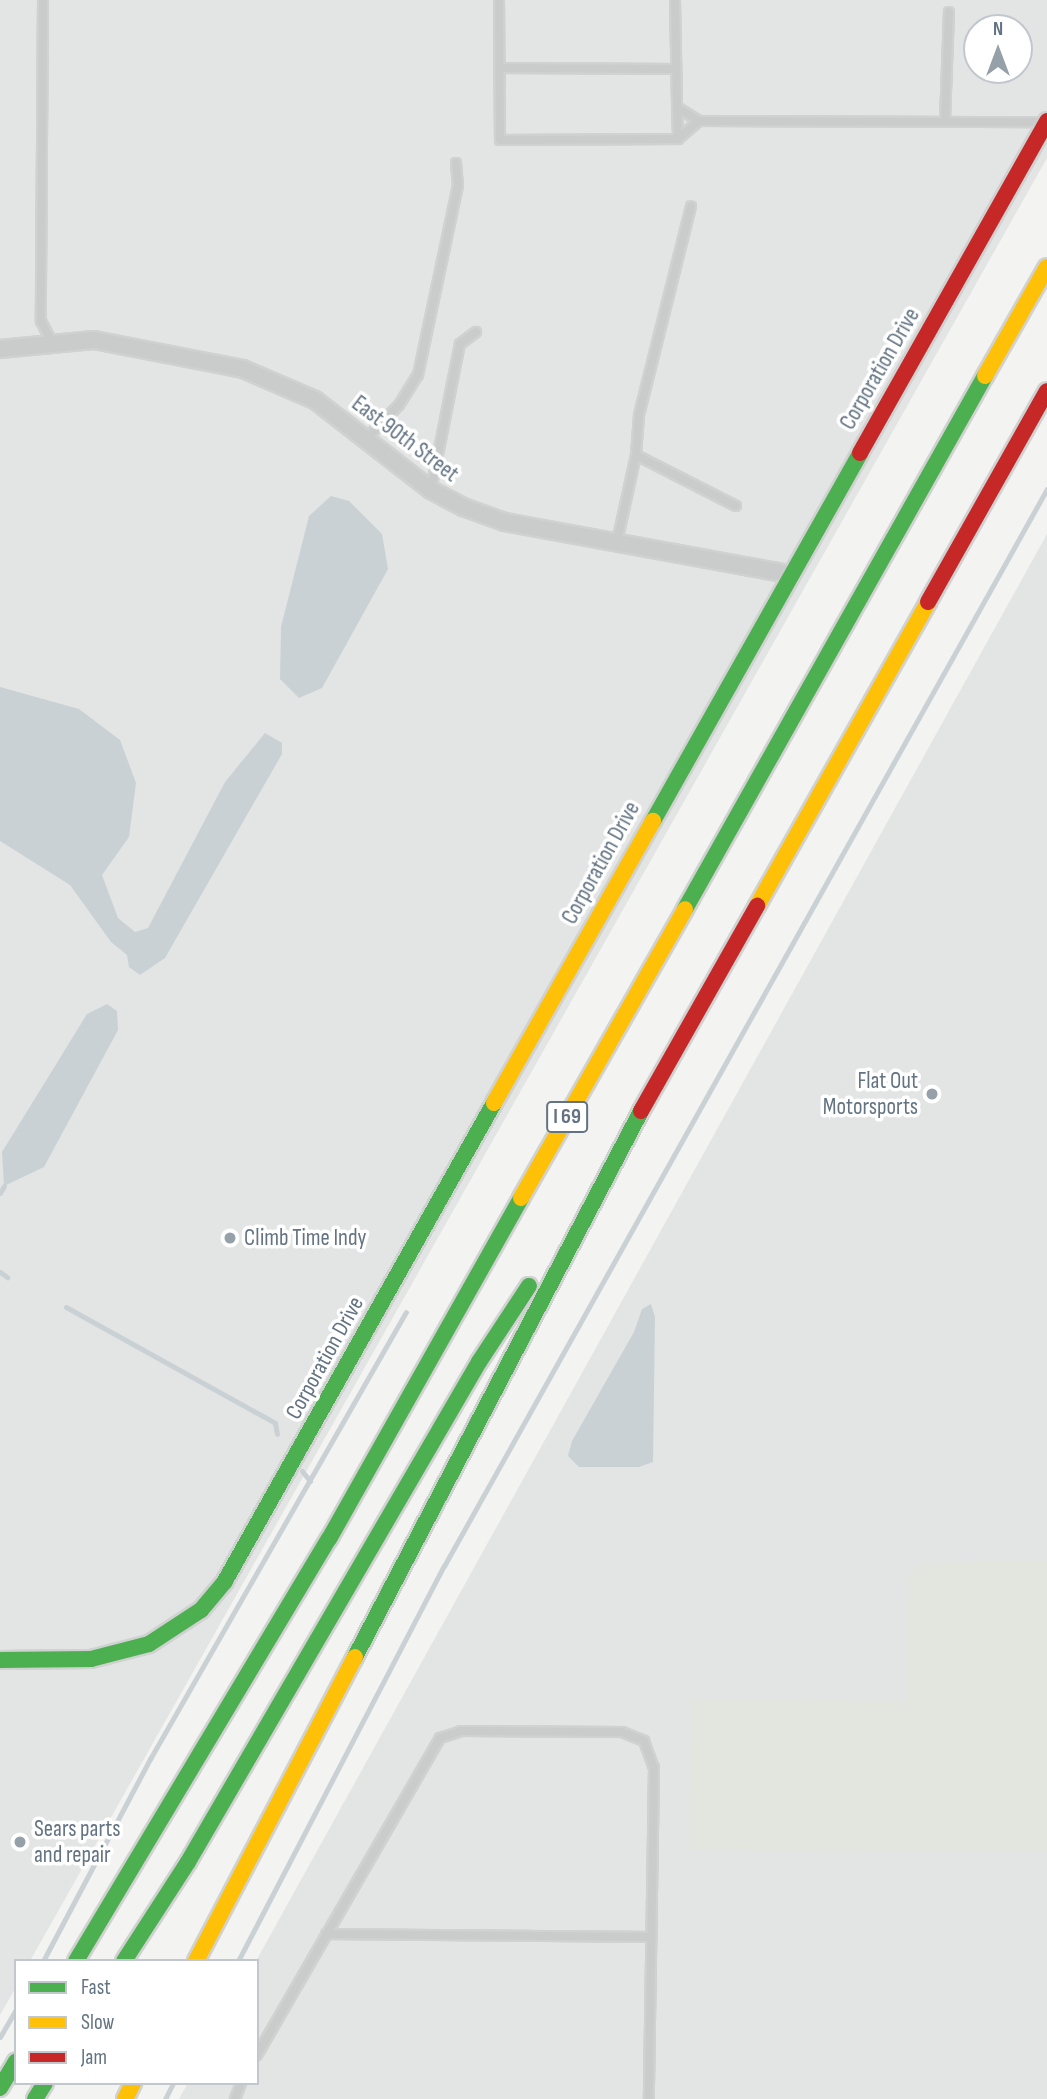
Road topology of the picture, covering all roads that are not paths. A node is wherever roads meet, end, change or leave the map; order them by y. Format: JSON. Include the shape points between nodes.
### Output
{"nodes":[{"id":1,"x":43,"y":0,"type":"edge"},
{"id":2,"x":499,"y":0,"type":"edge"},
{"id":3,"x":675,"y":0,"type":"edge"},
{"id":4,"x":949,"y":12,"type":"dead end"},
{"id":5,"x":499,"y":68,"type":"junction"},
{"id":6,"x":676,"y":69,"type":"junction"},
{"id":7,"x":677,"y":107,"type":"junction"},
{"id":8,"x":945,"y":120,"type":"junction"},
{"id":9,"x":699,"y":121,"type":"junction"},
{"id":10,"x":1047,"y":122,"type":"edge"},
{"id":11,"x":678,"y":139,"type":"junction"},
{"id":12,"x":456,"y":163,"type":"dead end"},
{"id":13,"x":691,"y":206,"type":"dead end"},
{"id":14,"x":1047,"y":267,"type":"edge"},
{"id":15,"x":476,"y":332,"type":"dead end"},
{"id":16,"x":51,"y":341,"type":"junction"},
{"id":17,"x":0,"y":349,"type":"edge"},
{"id":18,"x":1047,"y":391,"type":"edge"},
{"id":19,"x":366,"y":439,"type":"junction"},
{"id":20,"x":636,"y":455,"type":"junction"},
{"id":21,"x":431,"y":490,"type":"junction"},
{"id":22,"x":736,"y":506,"type":"dead end"},
{"id":23,"x":617,"y":542,"type":"junction"},
{"id":24,"x":789,"y":574,"type":"junction"},
{"id":25,"x":637,"y":1119,"type":"junction"},
{"id":26,"x":0,"y":1660,"type":"edge"},
{"id":27,"x":326,"y":1934,"type":"junction"},
{"id":28,"x":652,"y":1937,"type":"junction"},
{"id":29,"x":77,"y":1959,"type":"edge"},
{"id":30,"x":125,"y":1959,"type":"edge"},
{"id":31,"x":197,"y":1959,"type":"edge"},
{"id":32,"x":259,"y":2051,"type":"edge"},
{"id":33,"x":14,"y":2065,"type":"edge"},
{"id":34,"x":0,"y":2088,"type":"edge"},
{"id":35,"x":649,"y":2099,"type":"edge"}],
"edges":[{"from":1,"to":16,"type":"lane","via":[[41,321]]},
{"from":2,"to":5,"type":"lane"},
{"from":3,"to":6,"type":"lane"},
{"from":4,"to":8,"type":"lane"},
{"from":5,"to":6,"type":"lane"},
{"from":5,"to":11,"type":"lane","via":[[500,140]]},
{"from":6,"to":7,"type":"lane"},
{"from":7,"to":9,"type":"lane"},
{"from":7,"to":11,"type":"lane"},
{"from":8,"to":9,"type":"lane"},
{"from":8,"to":10,"type":"lane"},
{"from":9,"to":11,"type":"lane"},
{"from":10,"to":24,"type":"main road","name":"Corporation Drive"},
{"from":12,"to":19,"type":"lane","via":[[458,186],[418,375]]},
{"from":13,"to":20,"type":"lane","via":[[639,415]]},
{"from":14,"to":29,"type":"main road","number":"I 69","via":[[329,1539]]},
{"from":15,"to":21,"type":"lane","via":[[460,344]]},
{"from":16,"to":17,"type":"street","name":"East 90th Street"},
{"from":16,"to":19,"type":"street","name":"East 90th Street","via":[[94,340],[243,369],[315,400]]},
{"from":18,"to":25,"type":"main road"},
{"from":19,"to":21,"type":"street","name":"East 90th Street"},
{"from":20,"to":22,"type":"lane"},
{"from":20,"to":23,"type":"lane"},
{"from":21,"to":23,"type":"street","name":"East 90th Street","via":[[505,522]]},
{"from":23,"to":24,"type":"street","name":"East 90th Street"},
{"from":24,"to":26,"type":"main road","name":"Corporation Drive","via":[[235,1566],[214,1595],[187,1620],[149,1644],[116,1655]]},
{"from":25,"to":30,"type":"main road","via":[[479,1363],[188,1862]]},
{"from":25,"to":31,"type":"main road"},
{"from":27,"to":28,"type":"lane"},
{"from":27,"to":28,"type":"lane","via":[[440,1738],[461,1731],[622,1732],[644,1741],[654,1768]]},
{"from":27,"to":32,"type":"lane"},
{"from":28,"to":35,"type":"lane"},
{"from":33,"to":34,"type":"main road"}]}
